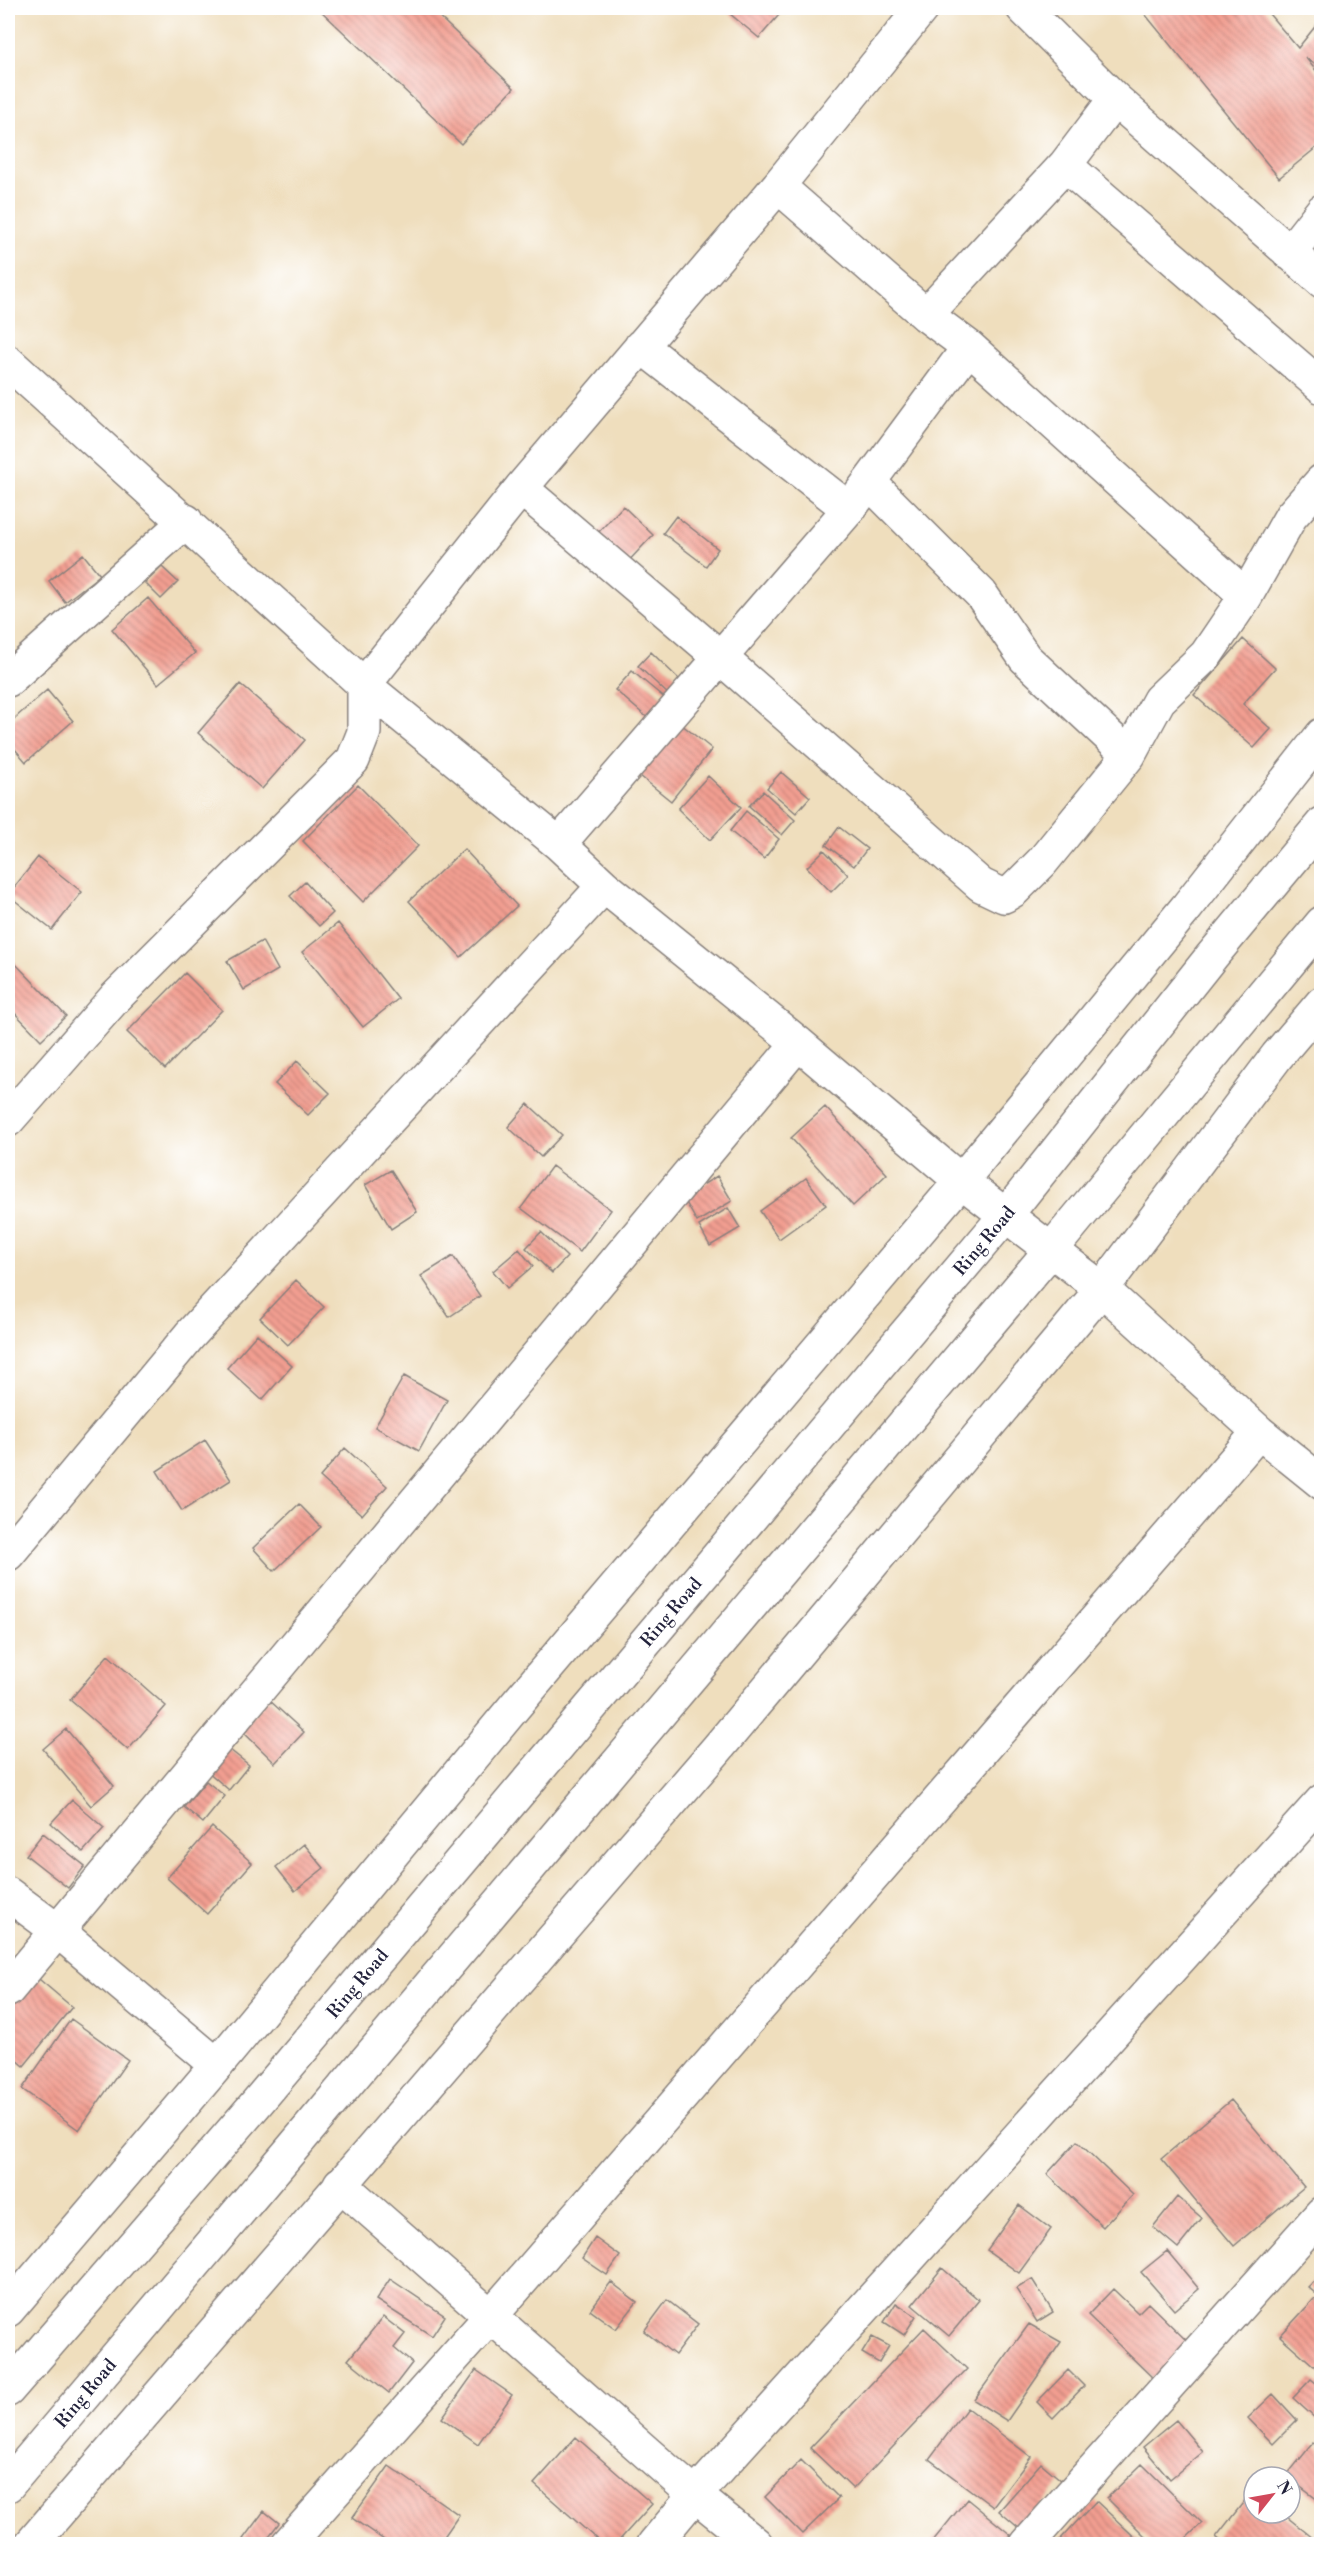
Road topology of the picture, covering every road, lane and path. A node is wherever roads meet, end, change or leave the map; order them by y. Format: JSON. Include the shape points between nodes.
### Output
{"nodes":[{"id":1,"x":921,"y":8,"type":"edge"},
{"id":2,"x":1023,"y":8,"type":"edge"},
{"id":3,"x":1115,"y":99,"type":"junction"},
{"id":4,"x":1065,"y":165,"type":"junction"},
{"id":5,"x":778,"y":186,"type":"junction"},
{"id":6,"x":1322,"y":211,"type":"edge"},
{"id":7,"x":1289,"y":254,"type":"junction"},
{"id":8,"x":1322,"y":281,"type":"edge"},
{"id":9,"x":926,"y":315,"type":"junction"},
{"id":10,"x":641,"y":346,"type":"junction"},
{"id":11,"x":969,"y":347,"type":"junction"},
{"id":12,"x":8,"y":362,"type":"edge"},
{"id":13,"x":1322,"y":387,"type":"edge"},
{"id":14,"x":1322,"y":480,"type":"edge"},
{"id":15,"x":869,"y":482,"type":"junction"},
{"id":16,"x":521,"y":488,"type":"junction"},
{"id":17,"x":849,"y":509,"type":"junction"},
{"id":18,"x":186,"y":521,"type":"junction"},
{"id":19,"x":1246,"y":596,"type":"junction"},
{"id":20,"x":721,"y":658,"type":"junction"},
{"id":21,"x":8,"y":680,"type":"edge"},
{"id":22,"x":364,"y":685,"type":"junction"},
{"id":23,"x":1322,"y":735,"type":"edge"},
{"id":24,"x":1129,"y":756,"type":"junction"},
{"id":25,"x":1322,"y":824,"type":"edge"},
{"id":26,"x":559,"y":844,"type":"junction"},
{"id":27,"x":604,"y":886,"type":"junction"},
{"id":28,"x":1322,"y":923,"type":"edge"},
{"id":29,"x":1322,"y":1003,"type":"edge"},
{"id":30,"x":798,"y":1043,"type":"junction"},
{"id":31,"x":8,"y":1120,"type":"edge"},
{"id":32,"x":961,"y":1181,"type":"junction"},
{"id":33,"x":1006,"y":1215,"type":"junction"},
{"id":34,"x":1051,"y":1250,"type":"junction"},
{"id":35,"x":1102,"y":1289,"type":"junction"},
{"id":36,"x":1259,"y":1432,"type":"junction"},
{"id":37,"x":1322,"y":1483,"type":"edge"},
{"id":38,"x":8,"y":1554,"type":"edge"},
{"id":39,"x":1322,"y":1801,"type":"edge"},
{"id":40,"x":8,"y":1894,"type":"edge"},
{"id":41,"x":58,"y":1931,"type":"junction"},
{"id":42,"x":8,"y":1990,"type":"edge"},
{"id":43,"x":217,"y":2065,"type":"junction"},
{"id":44,"x":340,"y":2184,"type":"junction"},
{"id":45,"x":1322,"y":2213,"type":"edge"},
{"id":46,"x":8,"y":2310,"type":"edge"},
{"id":47,"x":490,"y":2318,"type":"junction"},
{"id":48,"x":8,"y":2390,"type":"edge"},
{"id":49,"x":8,"y":2485,"type":"edge"},
{"id":50,"x":695,"y":2495,"type":"junction"},
{"id":51,"x":31,"y":2544,"type":"edge"},
{"id":52,"x":288,"y":2544,"type":"edge"},
{"id":53,"x":654,"y":2544,"type":"edge"},
{"id":54,"x":756,"y":2544,"type":"edge"},
{"id":55,"x":1028,"y":2544,"type":"edge"}],
"edges":[{"from":1,"to":5,"type":"main road"},
{"from":2,"to":3,"type":"main road"},
{"from":3,"to":4,"type":"main road"},
{"from":3,"to":7,"type":"main road"},
{"from":4,"to":9,"type":"main road"},
{"from":4,"to":13,"type":"main road"},
{"from":5,"to":9,"type":"main road"},
{"from":5,"to":10,"type":"main road"},
{"from":6,"to":7,"type":"main road"},
{"from":7,"to":8,"type":"main road"},
{"from":9,"to":11,"type":"main road"},
{"from":10,"to":16,"type":"main road"},
{"from":10,"to":17,"type":"main road"},
{"from":11,"to":15,"type":"main road"},
{"from":11,"to":19,"type":"main road"},
{"from":12,"to":18,"type":"main road"},
{"from":14,"to":19,"type":"main road","via":[[1291,516]]},
{"from":15,"to":17,"type":"main road"},
{"from":15,"to":24,"type":"main road","via":[[981,594],[1025,658]]},
{"from":16,"to":20,"type":"main road"},
{"from":16,"to":22,"type":"main road"},
{"from":17,"to":20,"type":"main road"},
{"from":18,"to":21,"type":"main road"},
{"from":18,"to":22,"type":"main road"},
{"from":19,"to":24,"type":"main road","via":[[1206,654],[1159,700]]},
{"from":20,"to":24,"type":"main road","via":[[981,885],[1004,896],[1042,862]]},
{"from":20,"to":26,"type":"main road"},
{"from":22,"to":26,"type":"main road"},
{"from":22,"to":31,"type":"main road","via":[[364,732],[354,760],[115,998]]},
{"from":23,"to":32,"type":"main road","via":[[1187,907]]},
{"from":25,"to":33,"type":"main road","name":"Ring Road"},
{"from":26,"to":27,"type":"main road"},
{"from":27,"to":30,"type":"main road"},
{"from":27,"to":38,"type":"main road","via":[[190,1335]]},
{"from":28,"to":34,"type":"main road","name":"Ring Road"},
{"from":29,"to":35,"type":"main road","via":[[1277,1056]]},
{"from":30,"to":32,"type":"main road"},
{"from":30,"to":41,"type":"main road"},
{"from":32,"to":33,"type":"main road"},
{"from":32,"to":43,"type":"main road","via":[[515,1706]]},
{"from":33,"to":34,"type":"main road"},
{"from":33,"to":48,"type":"main road","name":"Ring Road","via":[[263,2096]]},
{"from":34,"to":35,"type":"main road"},
{"from":34,"to":49,"type":"main road","name":"Ring Road"},
{"from":35,"to":36,"type":"main road"},
{"from":35,"to":44,"type":"main road","via":[[717,1749]]},
{"from":36,"to":37,"type":"main road"},
{"from":36,"to":47,"type":"main road"},
{"from":39,"to":50,"type":"main road"},
{"from":40,"to":41,"type":"main road"},
{"from":41,"to":42,"type":"main road"},
{"from":41,"to":43,"type":"main road"},
{"from":43,"to":46,"type":"main road"},
{"from":44,"to":47,"type":"main road"},
{"from":44,"to":51,"type":"main road"},
{"from":45,"to":55,"type":"main road"},
{"from":47,"to":50,"type":"main road"},
{"from":47,"to":52,"type":"main road"},
{"from":50,"to":53,"type":"main road"},
{"from":50,"to":54,"type":"main road"}]}
